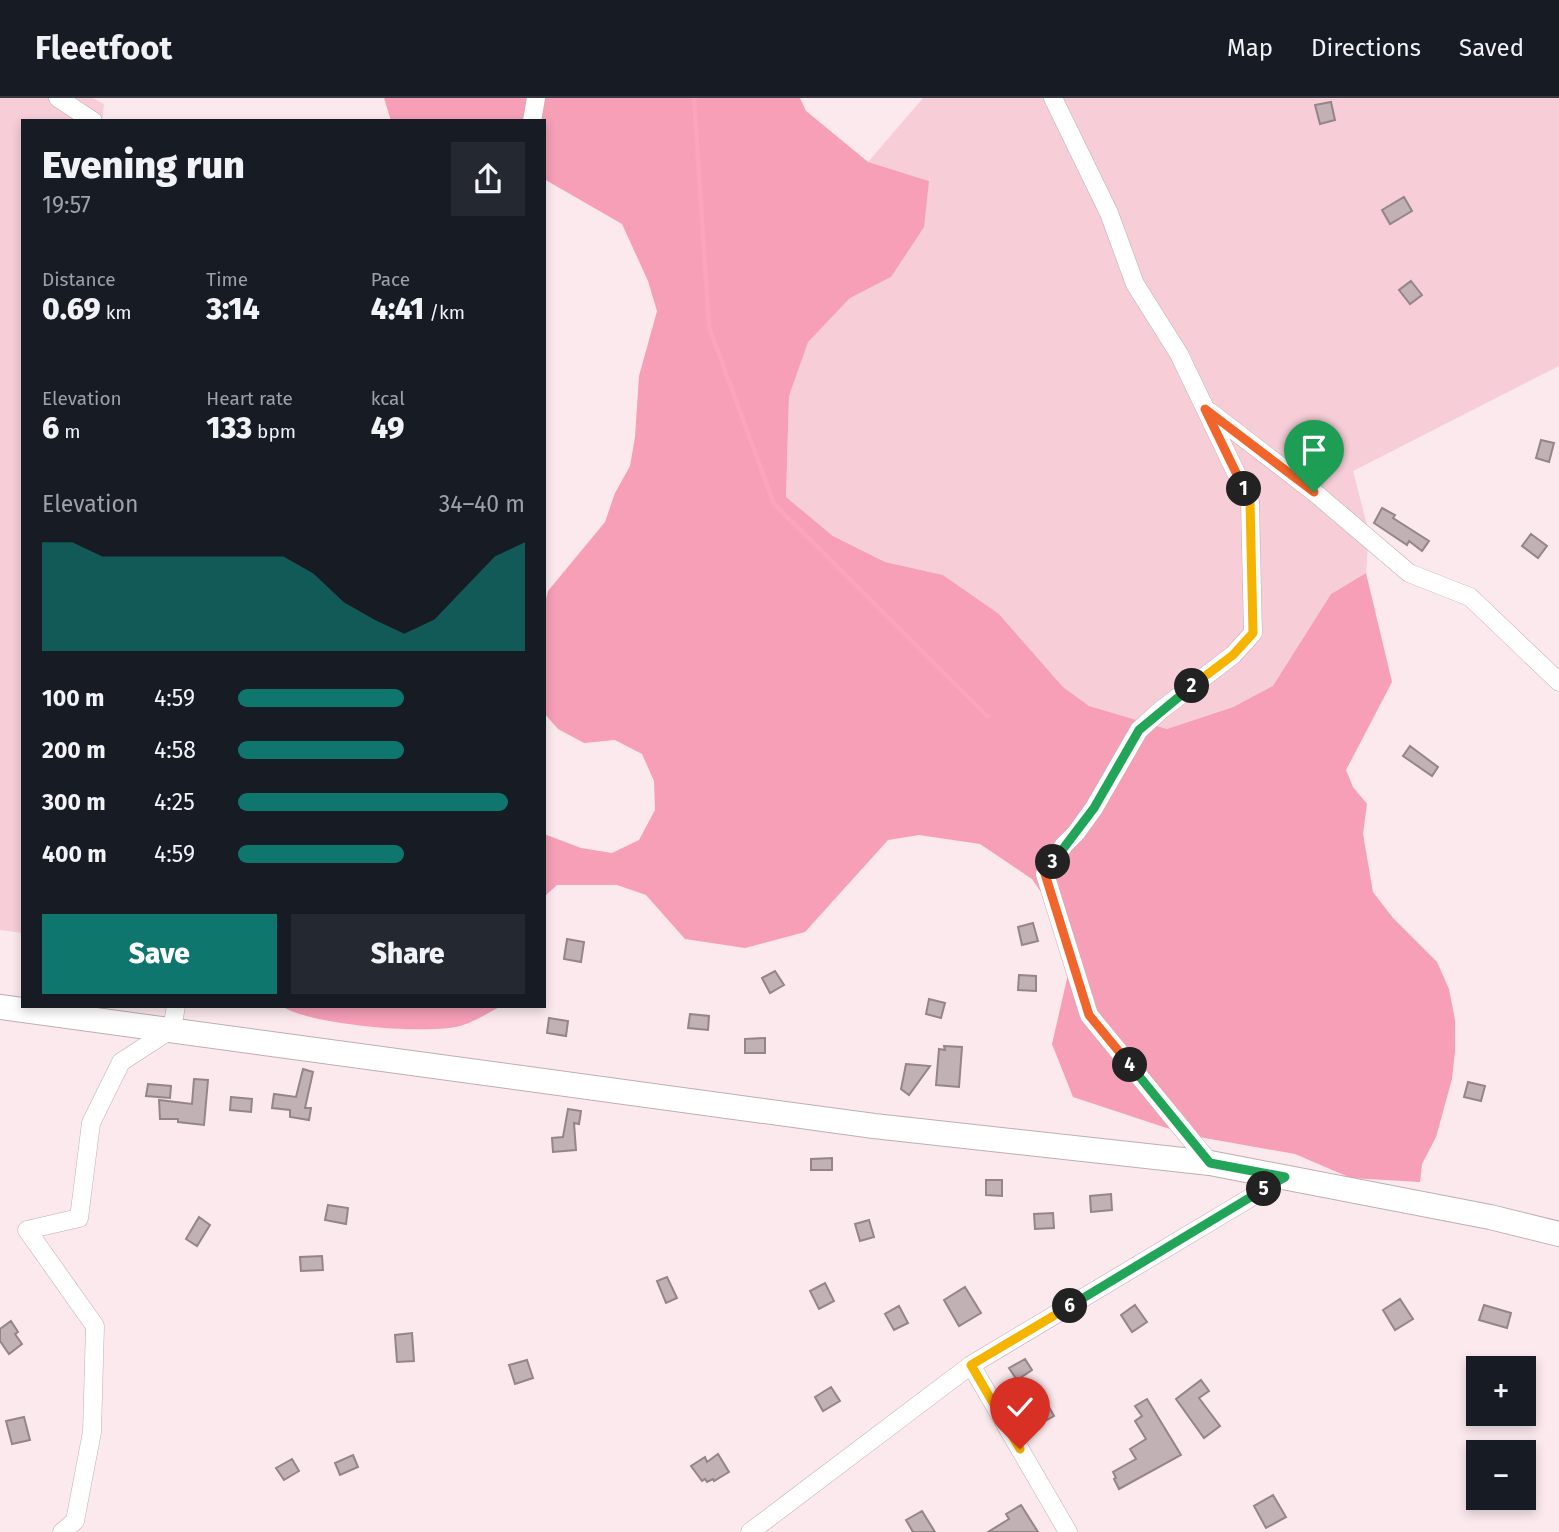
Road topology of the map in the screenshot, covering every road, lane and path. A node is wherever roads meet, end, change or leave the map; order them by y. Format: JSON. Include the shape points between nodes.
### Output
{"nodes":[{"id":1,"x":58,"y":98,"type":"edge"},
{"id":2,"x":536,"y":98,"type":"edge"},
{"id":3,"x":1053,"y":98,"type":"edge"},
{"id":4,"x":90,"y":119,"type":"edge"},
{"id":5,"x":532,"y":119,"type":"edge"},
{"id":6,"x":1205,"y":409,"type":"junction"},
{"id":7,"x":1559,"y":682,"type":"edge"},
{"id":8,"x":0,"y":1007,"type":"edge"},
{"id":9,"x":174,"y":1018,"type":"edge"},
{"id":10,"x":1210,"y":1163,"type":"junction"},
{"id":11,"x":1285,"y":1177,"type":"junction"},
{"id":12,"x":1559,"y":1234,"type":"edge"},
{"id":13,"x":971,"y":1365,"type":"junction"},
{"id":14,"x":62,"y":1532,"type":"edge"},
{"id":15,"x":750,"y":1532,"type":"edge"},
{"id":16,"x":1068,"y":1532,"type":"edge"}],
"edges":[{"from":1,"to":4,"type":"street"},
{"from":2,"to":5,"type":"street"},
{"from":3,"to":6,"type":"street","via":[[1109,213],[1135,284],[1179,354]]},
{"from":6,"to":7,"type":"street","via":[[1314,492],[1409,573],[1470,597]]},
{"from":6,"to":10,"type":"street","via":[[1250,502],[1253,633],[1233,655],[1139,730],[1094,808],[1045,874],[1089,1015]]},
{"from":8,"to":9,"type":"street"},
{"from":9,"to":10,"type":"street","via":[[599,1090]]},
{"from":9,"to":14,"type":"street","via":[[121,1062],[91,1123],[79,1218],[27,1230],[95,1326],[92,1432],[75,1521]]},
{"from":10,"to":11,"type":"street"},
{"from":11,"to":12,"type":"street"},
{"from":11,"to":13,"type":"street"},
{"from":13,"to":15,"type":"street"},
{"from":13,"to":16,"type":"street"}]}
